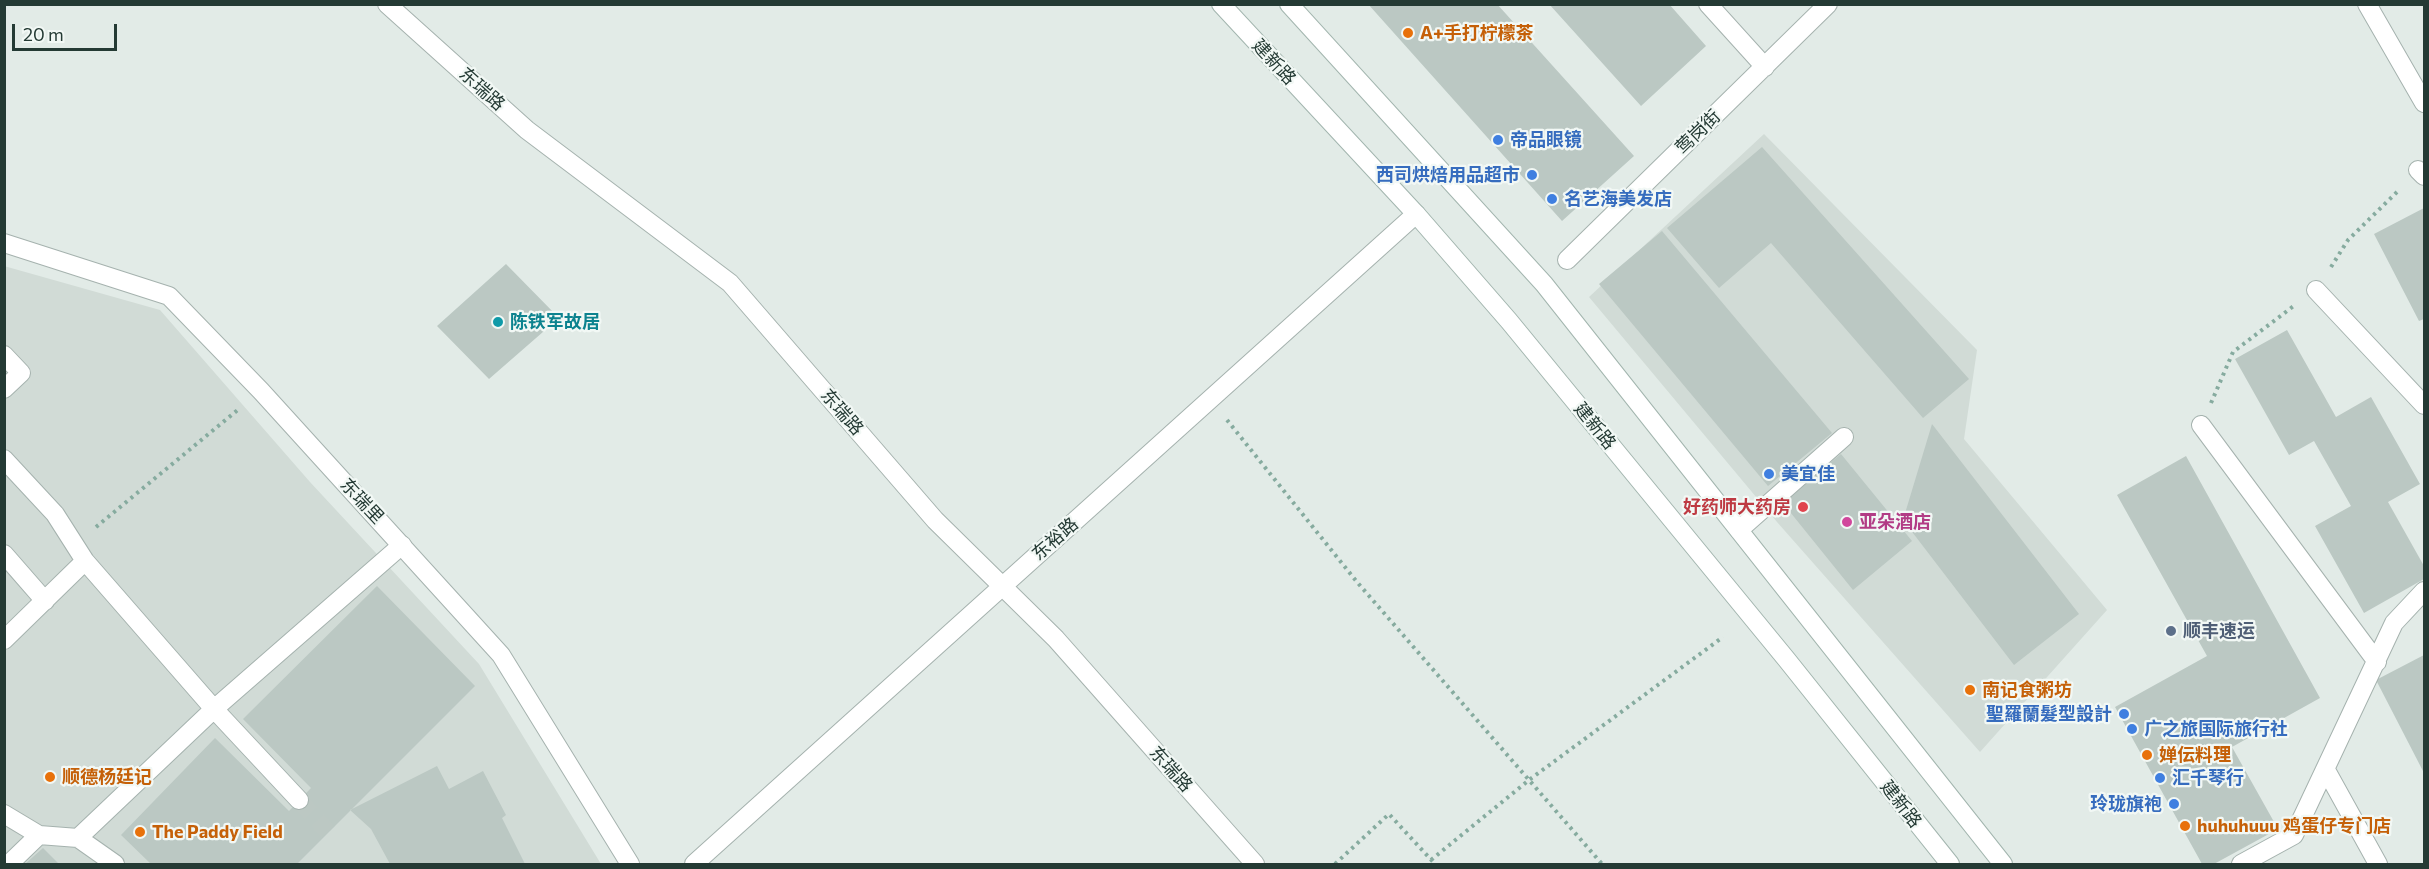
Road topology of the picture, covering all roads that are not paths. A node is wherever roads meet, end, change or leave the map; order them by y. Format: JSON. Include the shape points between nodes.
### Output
{"nodes":[{"id":1,"x":387,"y":4,"type":"edge"},
{"id":2,"x":1221,"y":4,"type":"edge"},
{"id":3,"x":1289,"y":4,"type":"edge"},
{"id":4,"x":1708,"y":4,"type":"edge"},
{"id":5,"x":1828,"y":4,"type":"edge"},
{"id":6,"x":2367,"y":4,"type":"edge"},
{"id":7,"x":1765,"y":67,"type":"junction"},
{"id":8,"x":2424,"y":103,"type":"edge"},
{"id":9,"x":1416,"y":214,"type":"junction"},
{"id":10,"x":4,"y":243,"type":"edge"},
{"id":11,"x":1568,"y":260,"type":"dead end"},
{"id":12,"x":2316,"y":290,"type":"dead end"},
{"id":13,"x":4,"y":355,"type":"edge"},
{"id":14,"x":4,"y":389,"type":"edge"},
{"id":15,"x":2424,"y":405,"type":"edge"},
{"id":16,"x":2201,"y":425,"type":"dead end"},
{"id":17,"x":1844,"y":436,"type":"dead end"},
{"id":18,"x":4,"y":459,"type":"edge"},
{"id":19,"x":1738,"y":530,"type":"junction"},
{"id":20,"x":402,"y":545,"type":"junction"},
{"id":21,"x":4,"y":554,"type":"edge"},
{"id":22,"x":85,"y":561,"type":"junction"},
{"id":23,"x":1001,"y":585,"type":"junction"},
{"id":24,"x":2422,"y":599,"type":"edge"},
{"id":25,"x":45,"y":601,"type":"junction"},
{"id":26,"x":4,"y":640,"type":"edge"},
{"id":27,"x":2377,"y":662,"type":"junction"},
{"id":28,"x":214,"y":709,"type":"junction"},
{"id":29,"x":2326,"y":770,"type":"junction"},
{"id":30,"x":299,"y":800,"type":"tunnel mouth"},
{"id":31,"x":4,"y":814,"type":"edge"},
{"id":32,"x":39,"y":835,"type":"junction"},
{"id":33,"x":78,"y":838,"type":"junction"},
{"id":34,"x":105,"y":861,"type":"edge"},
{"id":35,"x":9,"y":864,"type":"edge"},
{"id":36,"x":630,"y":864,"type":"edge"},
{"id":37,"x":694,"y":864,"type":"edge"},
{"id":38,"x":1255,"y":864,"type":"edge"},
{"id":39,"x":1950,"y":864,"type":"edge"},
{"id":40,"x":2003,"y":864,"type":"edge"},
{"id":41,"x":2241,"y":864,"type":"edge"},
{"id":42,"x":2378,"y":864,"type":"edge"}],
"edges":[{"from":1,"to":23,"type":"street","name":"东瑞路","via":[[527,130],[730,283],[935,520]]},
{"from":2,"to":9,"type":"street","name":"建新路"},
{"from":3,"to":19,"type":"street","via":[[1544,284]]},
{"from":4,"to":7,"type":"street"},
{"from":5,"to":7,"type":"street","name":"莺岗街"},
{"from":6,"to":8,"type":"street"},
{"from":7,"to":11,"type":"street","name":"莺岗街"},
{"from":9,"to":23,"type":"street","name":"东裕路"},
{"from":9,"to":39,"type":"street","name":"建新路","via":[[1532,348]]},
{"from":10,"to":20,"type":"street","name":"东瑞里","via":[[169,296]]},
{"from":12,"to":15,"type":"street"},
{"from":13,"to":14,"type":"street","via":[[21,373]]},
{"from":16,"to":27,"type":"street"},
{"from":17,"to":19,"type":"street"},
{"from":18,"to":22,"type":"street","via":[[55,514]]},
{"from":19,"to":40,"type":"street"},
{"from":20,"to":28,"type":"street"},
{"from":20,"to":36,"type":"street","name":"东瑞里","via":[[501,655]]},
{"from":21,"to":25,"type":"street"},
{"from":22,"to":25,"type":"street"},
{"from":22,"to":28,"type":"street"},
{"from":23,"to":37,"type":"street","name":"东裕路"},
{"from":23,"to":38,"type":"street","name":"东瑞路","via":[[1056,639]]},
{"from":24,"to":27,"type":"street","via":[[2394,623]]},
{"from":25,"to":26,"type":"street"},
{"from":27,"to":29,"type":"street"},
{"from":28,"to":30,"type":"street"},
{"from":28,"to":33,"type":"street"},
{"from":29,"to":41,"type":"street","via":[[2294,835]]},
{"from":29,"to":42,"type":"street"},
{"from":31,"to":32,"type":"street"},
{"from":32,"to":33,"type":"street"},
{"from":32,"to":35,"type":"street"},
{"from":33,"to":34,"type":"street"}]}
